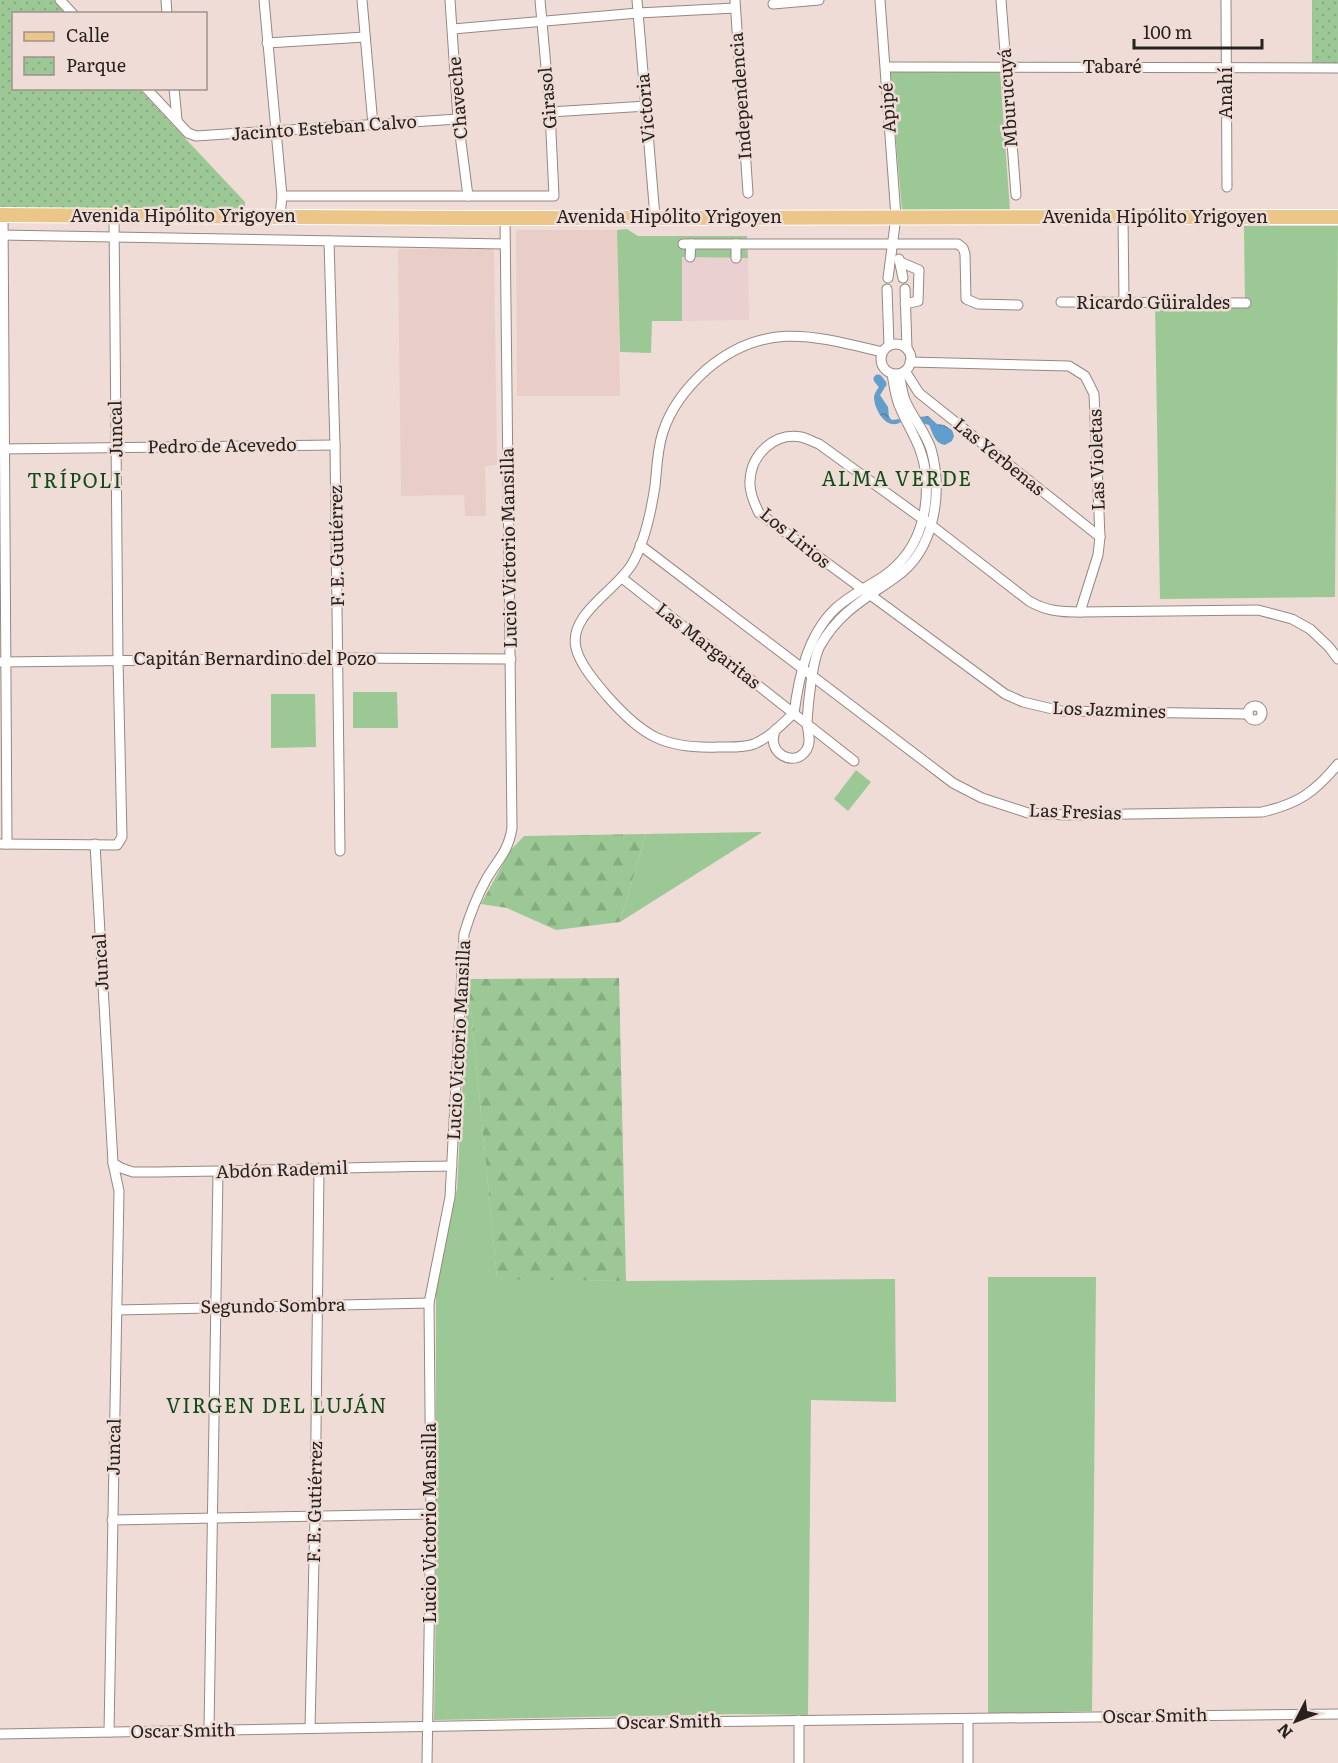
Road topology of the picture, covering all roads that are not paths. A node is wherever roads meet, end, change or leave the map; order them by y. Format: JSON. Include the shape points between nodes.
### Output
{"nodes":[{"id":1,"x":60,"y":0,"type":"edge"},
{"id":2,"x":264,"y":0,"type":"edge"},
{"id":3,"x":362,"y":0,"type":"edge"},
{"id":4,"x":450,"y":0,"type":"edge"},
{"id":5,"x":540,"y":0,"type":"edge"},
{"id":6,"x":637,"y":0,"type":"edge"},
{"id":7,"x":819,"y":0,"type":"edge"},
{"id":8,"x":880,"y":0,"type":"edge"},
{"id":9,"x":1001,"y":0,"type":"edge"},
{"id":10,"x":1226,"y":0,"type":"edge"},
{"id":11,"x":735,"y":4,"type":"edge"},
{"id":12,"x":772,"y":4,"type":"dead end"},
{"id":13,"x":71,"y":12,"type":"edge"},
{"id":14,"x":638,"y":13,"type":"junction"},
{"id":15,"x":541,"y":22,"type":"junction"},
{"id":16,"x":453,"y":29,"type":"junction"},
{"id":17,"x":365,"y":37,"type":"junction"},
{"id":18,"x":267,"y":43,"type":"junction"},
{"id":19,"x":1006,"y":66,"type":"junction"},
{"id":20,"x":886,"y":67,"type":"junction"},
{"id":21,"x":1226,"y":67,"type":"junction"},
{"id":22,"x":1338,"y":68,"type":"edge"},
{"id":23,"x":148,"y":90,"type":"edge"},
{"id":24,"x":174,"y":90,"type":"edge"},
{"id":25,"x":647,"y":106,"type":"junction"},
{"id":26,"x":550,"y":112,"type":"junction"},
{"id":27,"x":458,"y":119,"type":"junction"},
{"id":28,"x":177,"y":120,"type":"junction"},
{"id":29,"x":373,"y":125,"type":"junction"},
{"id":30,"x":276,"y":130,"type":"junction"},
{"id":31,"x":1227,"y":187,"type":"dead end"},
{"id":32,"x":748,"y":193,"type":"dead end"},
{"id":33,"x":1016,"y":195,"type":"dead end"},
{"id":34,"x":282,"y":196,"type":"junction"},
{"id":35,"x":468,"y":196,"type":"junction"},
{"id":36,"x":554,"y":196,"type":"joint"},
{"id":37,"x":2,"y":215,"type":"edge"},
{"id":38,"x":114,"y":216,"type":"junction"},
{"id":39,"x":280,"y":216,"type":"junction"},
{"id":40,"x":654,"y":217,"type":"junction"},
{"id":41,"x":896,"y":217,"type":"junction"},
{"id":42,"x":1123,"y":217,"type":"junction"},
{"id":43,"x":1338,"y":217,"type":"edge"},
{"id":44,"x":505,"y":218,"type":"junction"},
{"id":45,"x":2,"y":235,"type":"edge"},
{"id":46,"x":113,"y":238,"type":"junction"},
{"id":47,"x":329,"y":241,"type":"junction"},
{"id":48,"x":506,"y":244,"type":"junction"},
{"id":49,"x":736,"y":244,"type":"junction"},
{"id":50,"x":892,"y":244,"type":"junction"},
{"id":51,"x":690,"y":257,"type":"dead end"},
{"id":52,"x":736,"y":258,"type":"dead end"},
{"id":53,"x":900,"y":262,"type":"junction"},
{"id":54,"x":888,"y":278,"type":"dead end"},
{"id":55,"x":903,"y":278,"type":"dead end"},
{"id":56,"x":887,"y":290,"type":"dead end"},
{"id":57,"x":904,"y":290,"type":"dead end"},
{"id":58,"x":1061,"y":302,"type":"dead end"},
{"id":59,"x":1124,"y":302,"type":"junction"},
{"id":60,"x":1246,"y":303,"type":"dead end"},
{"id":61,"x":905,"y":304,"type":"junction"},
{"id":62,"x":1018,"y":305,"type":"dead end"},
{"id":63,"x":886,"y":349,"type":"junction"},
{"id":64,"x":907,"y":349,"type":"junction"},
{"id":65,"x":902,"y":370,"type":"junction"},
{"id":66,"x":335,"y":445,"type":"junction"},
{"id":67,"x":116,"y":447,"type":"junction"},
{"id":68,"x":2,"y":449,"type":"edge"},
{"id":69,"x":922,"y":519,"type":"junction"},
{"id":70,"x":931,"y":525,"type":"junction"},
{"id":71,"x":1100,"y":537,"type":"junction"},
{"id":72,"x":640,"y":545,"type":"junction"},
{"id":73,"x":622,"y":578,"type":"junction"},
{"id":74,"x":865,"y":592,"type":"junction"},
{"id":75,"x":1080,"y":612,"type":"junction"},
{"id":76,"x":338,"y":658,"type":"junction"},
{"id":77,"x":510,"y":659,"type":"junction"},
{"id":78,"x":1338,"y":659,"type":"edge"},
{"id":79,"x":118,"y":660,"type":"junction"},
{"id":80,"x":3,"y":662,"type":"edge"},
{"id":81,"x":802,"y":670,"type":"junction"},
{"id":82,"x":812,"y":678,"type":"junction"},
{"id":83,"x":794,"y":713,"type":"junction"},
{"id":84,"x":1248,"y":714,"type":"dead end"},
{"id":85,"x":780,"y":726,"type":"junction"},
{"id":86,"x":807,"y":728,"type":"junction"},
{"id":87,"x":854,"y":761,"type":"dead end"},
{"id":88,"x":1338,"y":764,"type":"edge"},
{"id":89,"x":3,"y":844,"type":"edge"},
{"id":90,"x":94,"y":844,"type":"junction"},
{"id":91,"x":340,"y":851,"type":"dead end"},
{"id":92,"x":113,"y":1163,"type":"junction"},
{"id":93,"x":452,"y":1166,"type":"junction"},
{"id":94,"x":319,"y":1168,"type":"junction"},
{"id":95,"x":218,"y":1172,"type":"junction"},
{"id":96,"x":429,"y":1303,"type":"junction"},
{"id":97,"x":316,"y":1305,"type":"junction"},
{"id":98,"x":217,"y":1308,"type":"junction"},
{"id":99,"x":117,"y":1310,"type":"junction"},
{"id":100,"x":431,"y":1514,"type":"junction"},
{"id":101,"x":315,"y":1517,"type":"junction"},
{"id":102,"x":213,"y":1519,"type":"junction"},
{"id":103,"x":112,"y":1521,"type":"junction"},
{"id":104,"x":1338,"y":1714,"type":"edge"},
{"id":105,"x":968,"y":1719,"type":"junction"},
{"id":106,"x":799,"y":1720,"type":"junction"},
{"id":107,"x":428,"y":1727,"type":"junction"},
{"id":108,"x":310,"y":1728,"type":"junction"},
{"id":109,"x":208,"y":1730,"type":"junction"},
{"id":110,"x":109,"y":1732,"type":"junction"},
{"id":111,"x":0,"y":1734,"type":"edge"},
{"id":112,"x":427,"y":1763,"type":"edge"},
{"id":113,"x":799,"y":1763,"type":"edge"},
{"id":114,"x":968,"y":1763,"type":"edge"}],
"edges":[{"from":1,"to":13,"type":"street"},
{"from":2,"to":18,"type":"street"},
{"from":3,"to":17,"type":"street"},
{"from":4,"to":16,"type":"street","name":"Chaveche"},
{"from":5,"to":15,"type":"street","name":"Girasol"},
{"from":6,"to":14,"type":"street","name":"Victoria"},
{"from":7,"to":12,"type":"street"},
{"from":8,"to":20,"type":"street","name":"Apipé"},
{"from":9,"to":19,"type":"street","name":"Mburucuyá"},
{"from":10,"to":21,"type":"street","name":"Anahí"},
{"from":11,"to":14,"type":"street"},
{"from":11,"to":32,"type":"street","name":"Independencia"},
{"from":14,"to":15,"type":"street"},
{"from":14,"to":25,"type":"street","name":"Victoria"},
{"from":15,"to":16,"type":"street"},
{"from":15,"to":26,"type":"street","name":"Girasol"},
{"from":16,"to":27,"type":"street","name":"Chaveche"},
{"from":17,"to":18,"type":"street"},
{"from":17,"to":29,"type":"street"},
{"from":18,"to":30,"type":"street"},
{"from":19,"to":20,"type":"street","name":"Tabaré"},
{"from":19,"to":21,"type":"street","name":"Tabaré"},
{"from":19,"to":33,"type":"street","name":"Mburucuyá"},
{"from":20,"to":41,"type":"street","name":"Apipé"},
{"from":21,"to":22,"type":"street","name":"Tabaré"},
{"from":21,"to":31,"type":"street","name":"Anahí"},
{"from":23,"to":28,"type":"street"},
{"from":24,"to":28,"type":"street"},
{"from":25,"to":26,"type":"street"},
{"from":25,"to":40,"type":"street","name":"Victoria"},
{"from":26,"to":36,"type":"street","name":"Girasol"},
{"from":27,"to":29,"type":"street","name":"Jacinto Esteban Calvo"},
{"from":27,"to":35,"type":"street","name":"Chaveche"},
{"from":28,"to":30,"type":"street","name":"Jacinto Esteban Calvo","via":[[191,134]]},
{"from":29,"to":30,"type":"street","name":"Jacinto Esteban Calvo"},
{"from":30,"to":34,"type":"street"},
{"from":34,"to":35,"type":"street","name":"Avenida Hipólito Yrigoyen"},
{"from":34,"to":39,"type":"street"},
{"from":35,"to":36,"type":"street","name":"Avenida Hipólito Yrigoyen"},
{"from":37,"to":38,"type":"main road","name":"Avenida Hipólito Yrigoyen"},
{"from":37,"to":45,"type":"street"},
{"from":38,"to":39,"type":"main road","name":"Avenida Hipólito Yrigoyen"},
{"from":38,"to":46,"type":"street","name":"Juncal"},
{"from":39,"to":44,"type":"main road","name":"Avenida Hipólito Yrigoyen"},
{"from":40,"to":41,"type":"main road","name":"Avenida Hipólito Yrigoyen"},
{"from":40,"to":44,"type":"main road","name":"Avenida Hipólito Yrigoyen"},
{"from":41,"to":42,"type":"main road","name":"Avenida Hipólito Yrigoyen"},
{"from":41,"to":50,"type":"street","name":"Apipé"},
{"from":42,"to":43,"type":"main road","name":"Avenida Hipólito Yrigoyen"},
{"from":42,"to":59,"type":"street"},
{"from":44,"to":48,"type":"street","name":"Lucio Victorio Mansilla"},
{"from":45,"to":46,"type":"street"},
{"from":45,"to":68,"type":"street"},
{"from":46,"to":47,"type":"street"},
{"from":46,"to":67,"type":"street","name":"Juncal"},
{"from":47,"to":48,"type":"street"},
{"from":47,"to":66,"type":"street","name":"F. E. Gutiérrez"},
{"from":48,"to":77,"type":"street","name":"Lucio Victorio Mansilla"},
{"from":49,"to":50,"type":"street"},
{"from":49,"to":51,"type":"street","via":[[687,244]]},
{"from":49,"to":52,"type":"street"},
{"from":50,"to":53,"type":"street"},
{"from":50,"to":54,"type":"street","name":"Apipé"},
{"from":50,"to":62,"type":"street","via":[[958,244],[965,254],[965,297],[969,302]]},
{"from":53,"to":55,"type":"street"},
{"from":53,"to":61,"type":"street","via":[[919,270],[918,301]]},
{"from":56,"to":63,"type":"street"},
{"from":57,"to":61,"type":"street"},
{"from":58,"to":59,"type":"street","name":"Ricardo Güiraldes"},
{"from":59,"to":60,"type":"street","name":"Ricardo Güiraldes"},
{"from":61,"to":64,"type":"street"},
{"from":63,"to":64,"type":"street","via":[[897,344]]},
{"from":63,"to":65,"type":"street","via":[[882,365]]},
{"from":63,"to":72,"type":"street","via":[[788,336],[764,339],[724,355],[679,398],[663,432],[650,511]]},
{"from":64,"to":65,"type":"street"},
{"from":65,"to":69,"type":"street","via":[[899,404],[922,454],[926,497]]},
{"from":65,"to":70,"type":"street","via":[[906,403],[930,448],[935,471]]},
{"from":65,"to":71,"type":"street","name":"Las Yerbenas","via":[[918,393]]},
{"from":65,"to":71,"type":"street","name":"Las Violetas","via":[[1069,366],[1085,376],[1094,394]]},
{"from":66,"to":67,"type":"street","name":"Pedro de Acevedo"},
{"from":66,"to":76,"type":"street","name":"F. E. Gutiérrez"},
{"from":67,"to":68,"type":"street","name":"Pedro de Acevedo"},
{"from":67,"to":79,"type":"street","name":"Juncal"},
{"from":68,"to":80,"type":"street"},
{"from":69,"to":70,"type":"street"},
{"from":69,"to":74,"type":"street","via":[[908,553]]},
{"from":69,"to":74,"type":"street","name":"Los Lirios","via":[[819,444],[800,437],[782,438],[766,446],[755,460],[750,481],[759,513]]},
{"from":70,"to":74,"type":"street","via":[[924,544],[900,574]]},
{"from":70,"to":75,"type":"street","via":[[1042,609]]},
{"from":71,"to":75,"type":"street","name":"Las Violetas"},
{"from":72,"to":73,"type":"street"},
{"from":72,"to":81,"type":"street"},
{"from":73,"to":83,"type":"street","name":"Las Margaritas"},
{"from":73,"to":85,"type":"street","via":[[584,616],[576,632],[576,648],[585,666],[628,719],[650,735],[683,746],[741,747],[754,744]]},
{"from":74,"to":81,"type":"street","via":[[834,610],[820,627]]},
{"from":74,"to":82,"type":"street","via":[[828,633],[818,650]]},
{"from":74,"to":84,"type":"street","name":"Los Jazmines","via":[[1005,694],[1023,702],[1061,711]]},
{"from":75,"to":78,"type":"street","via":[[1258,610],[1292,619],[1310,629]]},
{"from":76,"to":77,"type":"street","name":"Capitán Bernardino del Pozo"},
{"from":76,"to":79,"type":"street","name":"Capitán Bernardino del Pozo"},
{"from":76,"to":91,"type":"street","name":"F. E. Gutiérrez"},
{"from":77,"to":93,"type":"street","name":"Lucio Victorio Mansilla","via":[[512,828],[509,846],[475,900],[464,934]]},
{"from":79,"to":80,"type":"street","name":"Capitán Bernardino del Pozo"},
{"from":79,"to":90,"type":"street","name":"Juncal","via":[[122,837],[117,845]]},
{"from":80,"to":89,"type":"street"},
{"from":81,"to":82,"type":"street","name":"Las Fresias"},
{"from":81,"to":83,"type":"street"},
{"from":82,"to":86,"type":"street"},
{"from":82,"to":88,"type":"street","name":"Las Fresias","via":[[953,783],[982,798],[1028,813],[1262,812],[1300,800],[1323,783]]},
{"from":83,"to":85,"type":"street"},
{"from":83,"to":86,"type":"street"},
{"from":85,"to":86,"type":"street","via":[[796,722]]},
{"from":85,"to":86,"type":"street","via":[[774,744],[780,754],[792,758],[807,750]]},
{"from":86,"to":87,"type":"street"},
{"from":89,"to":90,"type":"street"},
{"from":90,"to":92,"type":"street","name":"Juncal"},
{"from":92,"to":95,"type":"street","name":"Abdón Rademil","via":[[133,1172]]},
{"from":92,"to":99,"type":"street","name":"Juncal","via":[[119,1191]]},
{"from":93,"to":94,"type":"street","name":"Abdón Rademil"},
{"from":93,"to":96,"type":"street","name":"Lucio Victorio Mansilla","via":[[450,1197]]},
{"from":94,"to":95,"type":"street","name":"Abdón Rademil"},
{"from":94,"to":97,"type":"street","name":"F. E. Gutiérrez"},
{"from":95,"to":98,"type":"street"},
{"from":96,"to":97,"type":"street","name":"Segundo Sombra"},
{"from":96,"to":100,"type":"street","name":"Lucio Victorio Mansilla"},
{"from":97,"to":98,"type":"street","name":"Segundo Sombra"},
{"from":97,"to":101,"type":"street","name":"F. E. Gutiérrez"},
{"from":98,"to":99,"type":"street","name":"Segundo Sombra"},
{"from":98,"to":102,"type":"street"},
{"from":99,"to":103,"type":"street","name":"Juncal"},
{"from":100,"to":101,"type":"street"},
{"from":100,"to":107,"type":"street","name":"Lucio Victorio Mansilla"},
{"from":101,"to":102,"type":"street"},
{"from":101,"to":108,"type":"street","name":"F. E. Gutiérrez"},
{"from":102,"to":103,"type":"street"},
{"from":102,"to":109,"type":"street"},
{"from":103,"to":110,"type":"street","name":"Juncal"},
{"from":104,"to":105,"type":"street","name":"Oscar Smith"},
{"from":105,"to":106,"type":"street","name":"Oscar Smith"},
{"from":105,"to":114,"type":"street"},
{"from":106,"to":107,"type":"street","name":"Oscar Smith"},
{"from":106,"to":113,"type":"street"},
{"from":107,"to":108,"type":"street","name":"Oscar Smith"},
{"from":107,"to":112,"type":"street","name":"Lucio Victorio Mansilla"},
{"from":108,"to":109,"type":"street","name":"Oscar Smith"},
{"from":109,"to":110,"type":"street","name":"Oscar Smith"},
{"from":110,"to":111,"type":"street","name":"Oscar Smith"}]}
